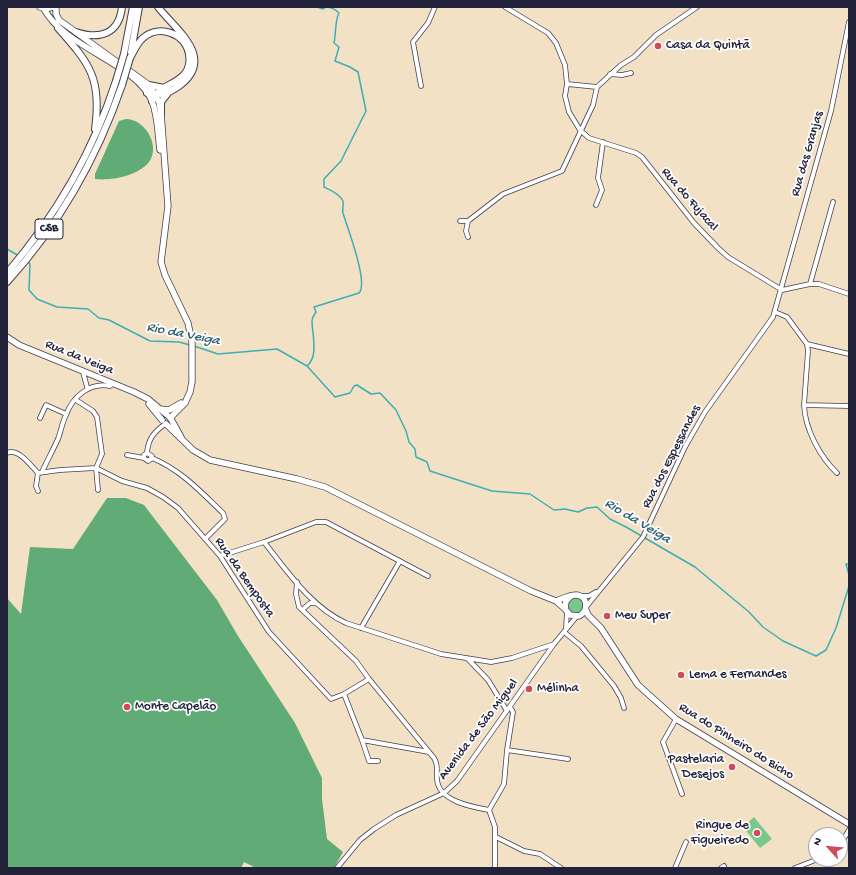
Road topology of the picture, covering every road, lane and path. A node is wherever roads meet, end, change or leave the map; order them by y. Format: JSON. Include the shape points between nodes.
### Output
{"nodes":[{"id":1,"x":54,"y":7,"type":"edge"},
{"id":2,"x":122,"y":7,"type":"edge"},
{"id":3,"x":133,"y":7,"type":"edge"},
{"id":4,"x":139,"y":7,"type":"edge"},
{"id":5,"x":158,"y":7,"type":"edge"},
{"id":6,"x":435,"y":7,"type":"edge"},
{"id":7,"x":505,"y":7,"type":"edge"},
{"id":8,"x":697,"y":7,"type":"edge"},
{"id":9,"x":42,"y":8,"type":"edge"},
{"id":10,"x":849,"y":22,"type":"edge"},
{"id":11,"x":58,"y":28,"type":"junction"},
{"id":12,"x":76,"y":32,"type":"junction"},
{"id":13,"x":130,"y":58,"type":"junction"},
{"id":14,"x":631,"y":73,"type":"dead end"},
{"id":15,"x":610,"y":74,"type":"junction"},
{"id":16,"x":567,"y":84,"type":"junction"},
{"id":17,"x":149,"y":85,"type":"junction"},
{"id":18,"x":421,"y":86,"type":"dead end"},
{"id":19,"x":597,"y":87,"type":"junction"},
{"id":20,"x":167,"y":90,"type":"junction"},
{"id":21,"x":147,"y":93,"type":"junction"},
{"id":22,"x":155,"y":95,"type":"junction"},
{"id":23,"x":152,"y":101,"type":"junction"},
{"id":24,"x":161,"y":113,"type":"junction"},
{"id":25,"x":580,"y":130,"type":"junction"},
{"id":26,"x":94,"y":136,"type":"junction"},
{"id":27,"x":602,"y":142,"type":"junction"},
{"id":28,"x":165,"y":180,"type":"junction"},
{"id":29,"x":832,"y":202,"type":"dead end"},
{"id":30,"x":596,"y":205,"type":"dead end"},
{"id":31,"x":468,"y":220,"type":"junction"},
{"id":32,"x":460,"y":221,"type":"dead end"},
{"id":33,"x":468,"y":237,"type":"dead end"},
{"id":34,"x":7,"y":273,"type":"edge"},
{"id":35,"x":7,"y":282,"type":"edge"},
{"id":36,"x":810,"y":284,"type":"junction"},
{"id":37,"x":782,"y":290,"type":"junction"},
{"id":38,"x":849,"y":294,"type":"edge"},
{"id":39,"x":775,"y":312,"type":"junction"},
{"id":40,"x":7,"y":337,"type":"edge"},
{"id":41,"x":807,"y":344,"type":"junction"},
{"id":42,"x":849,"y":354,"type":"edge"},
{"id":43,"x":83,"y":372,"type":"junction"},
{"id":44,"x":112,"y":384,"type":"junction"},
{"id":45,"x":87,"y":387,"type":"junction"},
{"id":46,"x":143,"y":397,"type":"junction"},
{"id":47,"x":76,"y":400,"type":"junction"},
{"id":48,"x":804,"y":405,"type":"junction"},
{"id":49,"x":849,"y":406,"type":"edge"},
{"id":50,"x":160,"y":409,"type":"junction"},
{"id":51,"x":176,"y":410,"type":"junction"},
{"id":52,"x":66,"y":414,"type":"junction"},
{"id":53,"x":169,"y":417,"type":"junction"},
{"id":54,"x":40,"y":418,"type":"dead end"},
{"id":55,"x":164,"y":422,"type":"junction"},
{"id":56,"x":176,"y":427,"type":"junction"},
{"id":57,"x":182,"y":437,"type":"junction"},
{"id":58,"x":7,"y":453,"type":"edge"},
{"id":59,"x":147,"y":453,"type":"junction"},
{"id":60,"x":127,"y":455,"type":"dead end"},
{"id":61,"x":144,"y":458,"type":"junction"},
{"id":62,"x":152,"y":458,"type":"junction"},
{"id":63,"x":96,"y":468,"type":"junction"},
{"id":64,"x":40,"y":473,"type":"junction"},
{"id":65,"x":837,"y":473,"type":"dead end"},
{"id":66,"x":98,"y":490,"type":"dead end"},
{"id":67,"x":38,"y":492,"type":"dead end"},
{"id":68,"x":205,"y":539,"type":"junction"},
{"id":69,"x":264,"y":542,"type":"junction"},
{"id":70,"x":220,"y":556,"type":"junction"},
{"id":71,"x":400,"y":561,"type":"junction"},
{"id":72,"x":428,"y":576,"type":"dead end"},
{"id":73,"x":297,"y":582,"type":"junction"},
{"id":74,"x":600,"y":589,"type":"junction"},
{"id":75,"x":571,"y":596,"type":"junction"},
{"id":76,"x":581,"y":596,"type":"junction"},
{"id":77,"x":556,"y":601,"type":"junction"},
{"id":78,"x":316,"y":603,"type":"junction"},
{"id":79,"x":586,"y":608,"type":"junction"},
{"id":80,"x":302,"y":610,"type":"junction"},
{"id":81,"x":566,"y":611,"type":"junction"},
{"id":82,"x":578,"y":616,"type":"junction"},
{"id":83,"x":597,"y":624,"type":"junction"},
{"id":84,"x":361,"y":628,"type":"junction"},
{"id":85,"x":564,"y":631,"type":"junction"},
{"id":86,"x":554,"y":644,"type":"junction"},
{"id":87,"x":468,"y":659,"type":"junction"},
{"id":88,"x":368,"y":680,"type":"junction"},
{"id":89,"x":344,"y":694,"type":"junction"},
{"id":90,"x":510,"y":707,"type":"junction"},
{"id":91,"x":624,"y":708,"type":"dead end"},
{"id":92,"x":507,"y":711,"type":"junction"},
{"id":93,"x":676,"y":719,"type":"junction"},
{"id":94,"x":362,"y":740,"type":"junction"},
{"id":95,"x":507,"y":750,"type":"junction"},
{"id":96,"x":429,"y":752,"type":"junction"},
{"id":97,"x":568,"y":759,"type":"dead end"},
{"id":98,"x":378,"y":762,"type":"dead end"},
{"id":99,"x":444,"y":793,"type":"junction"},
{"id":100,"x":682,"y":794,"type":"dead end"},
{"id":101,"x":489,"y":810,"type":"junction"},
{"id":102,"x":849,"y":824,"type":"edge"},
{"id":103,"x":496,"y":837,"type":"junction"},
{"id":104,"x":686,"y":842,"type":"dead end"},
{"id":105,"x":808,"y":863,"type":"edge"},
{"id":106,"x":337,"y":868,"type":"edge"},
{"id":107,"x":495,"y":868,"type":"edge"},
{"id":108,"x":561,"y":868,"type":"edge"},
{"id":109,"x":674,"y":868,"type":"edge"},
{"id":110,"x":795,"y":868,"type":"edge"}],
"edges":[{"from":1,"to":9,"type":"main road"},
{"from":1,"to":12,"type":"main road","via":[[59,20]]},
{"from":2,"to":12,"type":"highway","via":[[116,26],[107,33],[91,36]]},
{"from":3,"to":26,"type":"highway","number":"CSB","bridge":true,"via":[[116,81]]},
{"from":4,"to":13,"type":"highway","number":"CSB"},
{"from":5,"to":20,"type":"highway","via":[[187,38],[194,56],[192,68],[186,79]]},
{"from":6,"to":18,"type":"street","via":[[428,23],[413,42]]},
{"from":7,"to":16,"type":"street","via":[[548,33],[556,42],[565,65]]},
{"from":8,"to":15,"type":"street","via":[[656,35],[634,57]]},
{"from":9,"to":11,"type":"main road"},
{"from":10,"to":37,"type":"street","name":"Rua das Granjas","via":[[831,111]]},
{"from":11,"to":21,"type":"main road","via":[[130,76]]},
{"from":11,"to":26,"type":"highway","via":[[80,54],[94,79],[98,104]]},
{"from":12,"to":17,"type":"main road"},
{"from":13,"to":20,"type":"highway","via":[[140,41],[153,32],[169,32],[181,39],[189,54],[188,65]]},
{"from":13,"to":35,"type":"highway","number":"CSB","bridge":true,"via":[[108,125],[85,172],[48,231]]},
{"from":14,"to":15,"type":"street"},
{"from":15,"to":19,"type":"street"},
{"from":16,"to":19,"type":"street"},
{"from":16,"to":25,"type":"street","via":[[565,96]]},
{"from":17,"to":20,"type":"highway"},
{"from":17,"to":22,"type":"main road"},
{"from":19,"to":25,"type":"street","via":[[593,105]]},
{"from":20,"to":22,"type":"highway","via":[[162,95]]},
{"from":20,"to":24,"type":"highway","via":[[161,102]]},
{"from":21,"to":22,"type":"highway"},
{"from":21,"to":23,"type":"main road"},
{"from":22,"to":23,"type":"highway"},
{"from":22,"to":24,"type":"main road"},
{"from":23,"to":28,"type":"main road"},
{"from":24,"to":28,"type":"main road"},
{"from":25,"to":27,"type":"street","name":"Rua do Fujacal","via":[[589,138]]},
{"from":25,"to":31,"type":"street","via":[[562,170],[503,194]]},
{"from":26,"to":34,"type":"highway","number":"CSB","via":[[79,168],[44,224]]},
{"from":27,"to":30,"type":"street","via":[[598,178],[602,190]]},
{"from":27,"to":37,"type":"street","name":"Rua do Fujacal","via":[[642,157],[694,224],[718,248],[728,257]]},
{"from":28,"to":51,"type":"main road","via":[[168,206],[162,262],[165,275],[188,323],[192,342],[190,392],[185,403]]},
{"from":29,"to":36,"type":"street"},
{"from":31,"to":32,"type":"street"},
{"from":31,"to":33,"type":"street"},
{"from":36,"to":37,"type":"street"},
{"from":36,"to":38,"type":"street","via":[[819,284]]},
{"from":37,"to":39,"type":"street","name":"Rua dos Espessandes"},
{"from":39,"to":41,"type":"street","via":[[787,317]]},
{"from":39,"to":74,"type":"street","name":"Rua dos Espessandes","via":[[702,417],[641,539]]},
{"from":40,"to":43,"type":"main road","name":"Rua da Veiga","via":[[19,345]]},
{"from":41,"to":42,"type":"street"},
{"from":41,"to":48,"type":"street"},
{"from":43,"to":44,"type":"main road","name":"Rua da Veiga"},
{"from":43,"to":45,"type":"street"},
{"from":44,"to":45,"type":"street"},
{"from":44,"to":46,"type":"main road","name":"Rua da Veiga"},
{"from":45,"to":47,"type":"street"},
{"from":46,"to":50,"type":"main road","name":"Rua da Veiga"},
{"from":46,"to":55,"type":"main road","name":"Rua da Veiga"},
{"from":47,"to":52,"type":"street"},
{"from":47,"to":63,"type":"street","via":[[94,411],[98,417],[102,454]]},
{"from":48,"to":49,"type":"street"},
{"from":48,"to":65,"type":"street","via":[[814,440]]},
{"from":50,"to":51,"type":"main road"},
{"from":50,"to":53,"type":"main road","name":"Rua da Veiga"},
{"from":51,"to":53,"type":"main road"},
{"from":51,"to":56,"type":"main road"},
{"from":52,"to":54,"type":"street","via":[[46,406]]},
{"from":52,"to":64,"type":"street","via":[[58,438]]},
{"from":53,"to":55,"type":"main road","via":[[162,417]]},
{"from":53,"to":56,"type":"main road","name":"Rua da Veiga"},
{"from":55,"to":57,"type":"main road","name":"Rua da Veiga"},
{"from":55,"to":59,"type":"street","via":[[154,433],[148,444]]},
{"from":56,"to":57,"type":"main road","name":"Rua da Veiga"},
{"from":57,"to":77,"type":"main road","via":[[193,450],[210,460],[325,487],[530,591]]},
{"from":58,"to":64,"type":"street","via":[[19,454]]},
{"from":59,"to":61,"type":"street"},
{"from":59,"to":62,"type":"street","via":[[151,454]]},
{"from":60,"to":61,"type":"street"},
{"from":61,"to":62,"type":"street","via":[[148,461]]},
{"from":62,"to":68,"type":"street","via":[[188,479],[223,513],[223,522]]},
{"from":63,"to":64,"type":"street","name":"Rua da Bemposta"},
{"from":63,"to":66,"type":"street"},
{"from":63,"to":68,"type":"street","name":"Rua da Bemposta","via":[[164,496]]},
{"from":64,"to":67,"type":"street","via":[[36,486]]},
{"from":68,"to":70,"type":"street","name":"Rua da Bemposta"},
{"from":69,"to":70,"type":"street"},
{"from":69,"to":71,"type":"street","via":[[316,522],[326,522]]},
{"from":69,"to":73,"type":"street"},
{"from":70,"to":89,"type":"street","name":"Rua da Bemposta","via":[[269,632],[331,699]]},
{"from":71,"to":72,"type":"street"},
{"from":71,"to":84,"type":"street"},
{"from":73,"to":78,"type":"street"},
{"from":73,"to":80,"type":"street","via":[[297,601]]},
{"from":74,"to":76,"type":"street","via":[[589,596]]},
{"from":74,"to":79,"type":"street","name":"Rua dos Espessandes"},
{"from":75,"to":76,"type":"main road"},
{"from":75,"to":77,"type":"main road"},
{"from":75,"to":81,"type":"main road","via":[[566,601]]},
{"from":76,"to":79,"type":"main road"},
{"from":77,"to":81,"type":"main road"},
{"from":78,"to":80,"type":"street","via":[[310,603]]},
{"from":78,"to":84,"type":"street","via":[[336,618]]},
{"from":79,"to":82,"type":"main road"},
{"from":79,"to":83,"type":"main road","name":"Rua do Pinheiro do Bicho","via":[[588,615]]},
{"from":80,"to":88,"type":"street","via":[[356,661]]},
{"from":81,"to":82,"type":"main road"},
{"from":81,"to":85,"type":"street"},
{"from":82,"to":83,"type":"main road","name":"Rua do Pinheiro do Bicho"},
{"from":82,"to":85,"type":"street","name":"Avenida de São Miguel"},
{"from":83,"to":93,"type":"main road","name":"Rua do Pinheiro do Bicho","via":[[638,684]]},
{"from":84,"to":87,"type":"street","via":[[427,650]]},
{"from":85,"to":86,"type":"street","name":"Avenida de São Miguel"},
{"from":85,"to":91,"type":"street","via":[[581,646],[614,686]]},
{"from":86,"to":87,"type":"street","via":[[491,662]]},
{"from":86,"to":90,"type":"street","name":"Avenida de São Miguel"},
{"from":87,"to":92,"type":"street","via":[[488,680]]},
{"from":88,"to":89,"type":"street"},
{"from":88,"to":96,"type":"street"},
{"from":89,"to":94,"type":"street"},
{"from":90,"to":92,"type":"street","name":"Avenida de São Miguel"},
{"from":90,"to":95,"type":"street","via":[[513,712]]},
{"from":92,"to":99,"type":"street","name":"Avenida de São Miguel","via":[[457,781]]},
{"from":93,"to":100,"type":"street","via":[[664,736],[663,742]]},
{"from":93,"to":102,"type":"main road","name":"Rua do Pinheiro do Bicho"},
{"from":94,"to":96,"type":"street"},
{"from":94,"to":98,"type":"street","via":[[370,761]]},
{"from":95,"to":97,"type":"street"},
{"from":95,"to":101,"type":"street","via":[[504,784]]},
{"from":96,"to":99,"type":"street","via":[[438,765],[437,780]]},
{"from":99,"to":101,"type":"street","via":[[460,803]]},
{"from":99,"to":106,"type":"street","name":"Avenida de São Miguel","via":[[396,815],[374,829],[360,840]]},
{"from":101,"to":103,"type":"street"},
{"from":103,"to":107,"type":"street"},
{"from":103,"to":108,"type":"street","via":[[524,851],[540,854]]},
{"from":104,"to":109,"type":"street"},
{"from":105,"to":110,"type":"street"}]}
